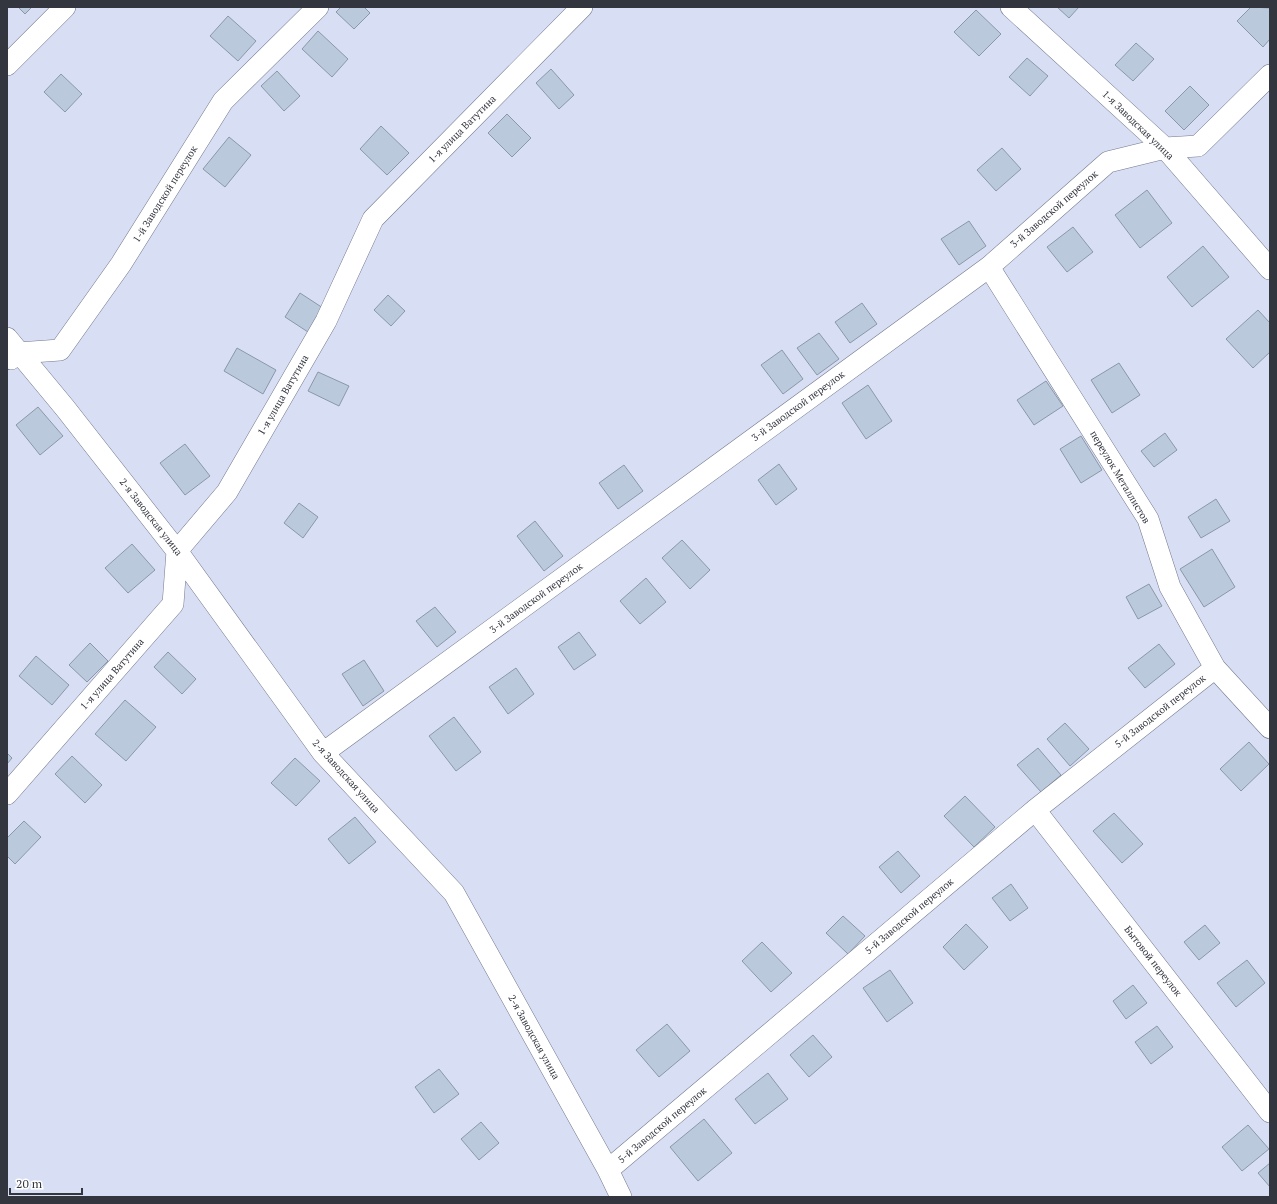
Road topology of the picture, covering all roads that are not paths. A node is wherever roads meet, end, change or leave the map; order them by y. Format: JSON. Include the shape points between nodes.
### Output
{"nodes":[{"id":1,"x":65,"y":7,"type":"edge"},
{"id":2,"x":318,"y":7,"type":"edge"},
{"id":3,"x":582,"y":7,"type":"edge"},
{"id":4,"x":1011,"y":7,"type":"edge"},
{"id":5,"x":7,"y":65,"type":"edge"},
{"id":6,"x":1270,"y":75,"type":"edge"},
{"id":7,"x":1165,"y":148,"type":"junction"},
{"id":8,"x":989,"y":267,"type":"junction"},
{"id":9,"x":1270,"y":269,"type":"edge"},
{"id":10,"x":11,"y":351,"type":"edge"},
{"id":11,"x":177,"y":551,"type":"junction"},
{"id":12,"x":1215,"y":668,"type":"junction"},
{"id":13,"x":1270,"y":728,"type":"edge"},
{"id":14,"x":323,"y":753,"type":"junction"},
{"id":15,"x":7,"y":794,"type":"edge"},
{"id":16,"x":1035,"y":810,"type":"junction"},
{"id":17,"x":1270,"y":1112,"type":"edge"},
{"id":18,"x":608,"y":1170,"type":"junction"},
{"id":19,"x":621,"y":1197,"type":"edge"}],
"edges":[{"from":1,"to":5,"type":"street"},
{"from":2,"to":10,"type":"street","name":"1-й Заводской переулок","via":[[223,101],[121,264],[60,350]]},
{"from":3,"to":11,"type":"street","name":"1-я улица Ватутина","via":[[373,219],[326,321],[227,492]]},
{"from":4,"to":7,"type":"street","name":"1-я Заводская улица"},
{"from":6,"to":7,"type":"street","name":"3-й Заводской переулок","via":[[1198,146]]},
{"from":7,"to":8,"type":"street","name":"3-й Заводской переулок","via":[[1108,162]]},
{"from":7,"to":9,"type":"street","name":"1-я Заводская улица"},
{"from":8,"to":12,"type":"street","name":"переулок Металлистов","via":[[1148,519],[1170,587]]},
{"from":8,"to":14,"type":"street","name":"3-й Заводской переулок"},
{"from":10,"to":11,"type":"street","name":"2-я Заводская улица","via":[[65,408]]},
{"from":11,"to":14,"type":"street","name":"2-я Заводская улица"},
{"from":11,"to":15,"type":"street","name":"1-я улица Ватутина","via":[[173,604]]},
{"from":12,"to":13,"type":"street","name":"переулок Металлистов"},
{"from":12,"to":16,"type":"street","name":"5-й Заводской переулок"},
{"from":14,"to":18,"type":"street","name":"2-я Заводская улица","via":[[454,893]]},
{"from":16,"to":17,"type":"street","name":"Бытовой переулок"},
{"from":16,"to":18,"type":"street","name":"5-й Заводской переулок"},
{"from":18,"to":19,"type":"street","name":"2-я Заводская улица"}]}
